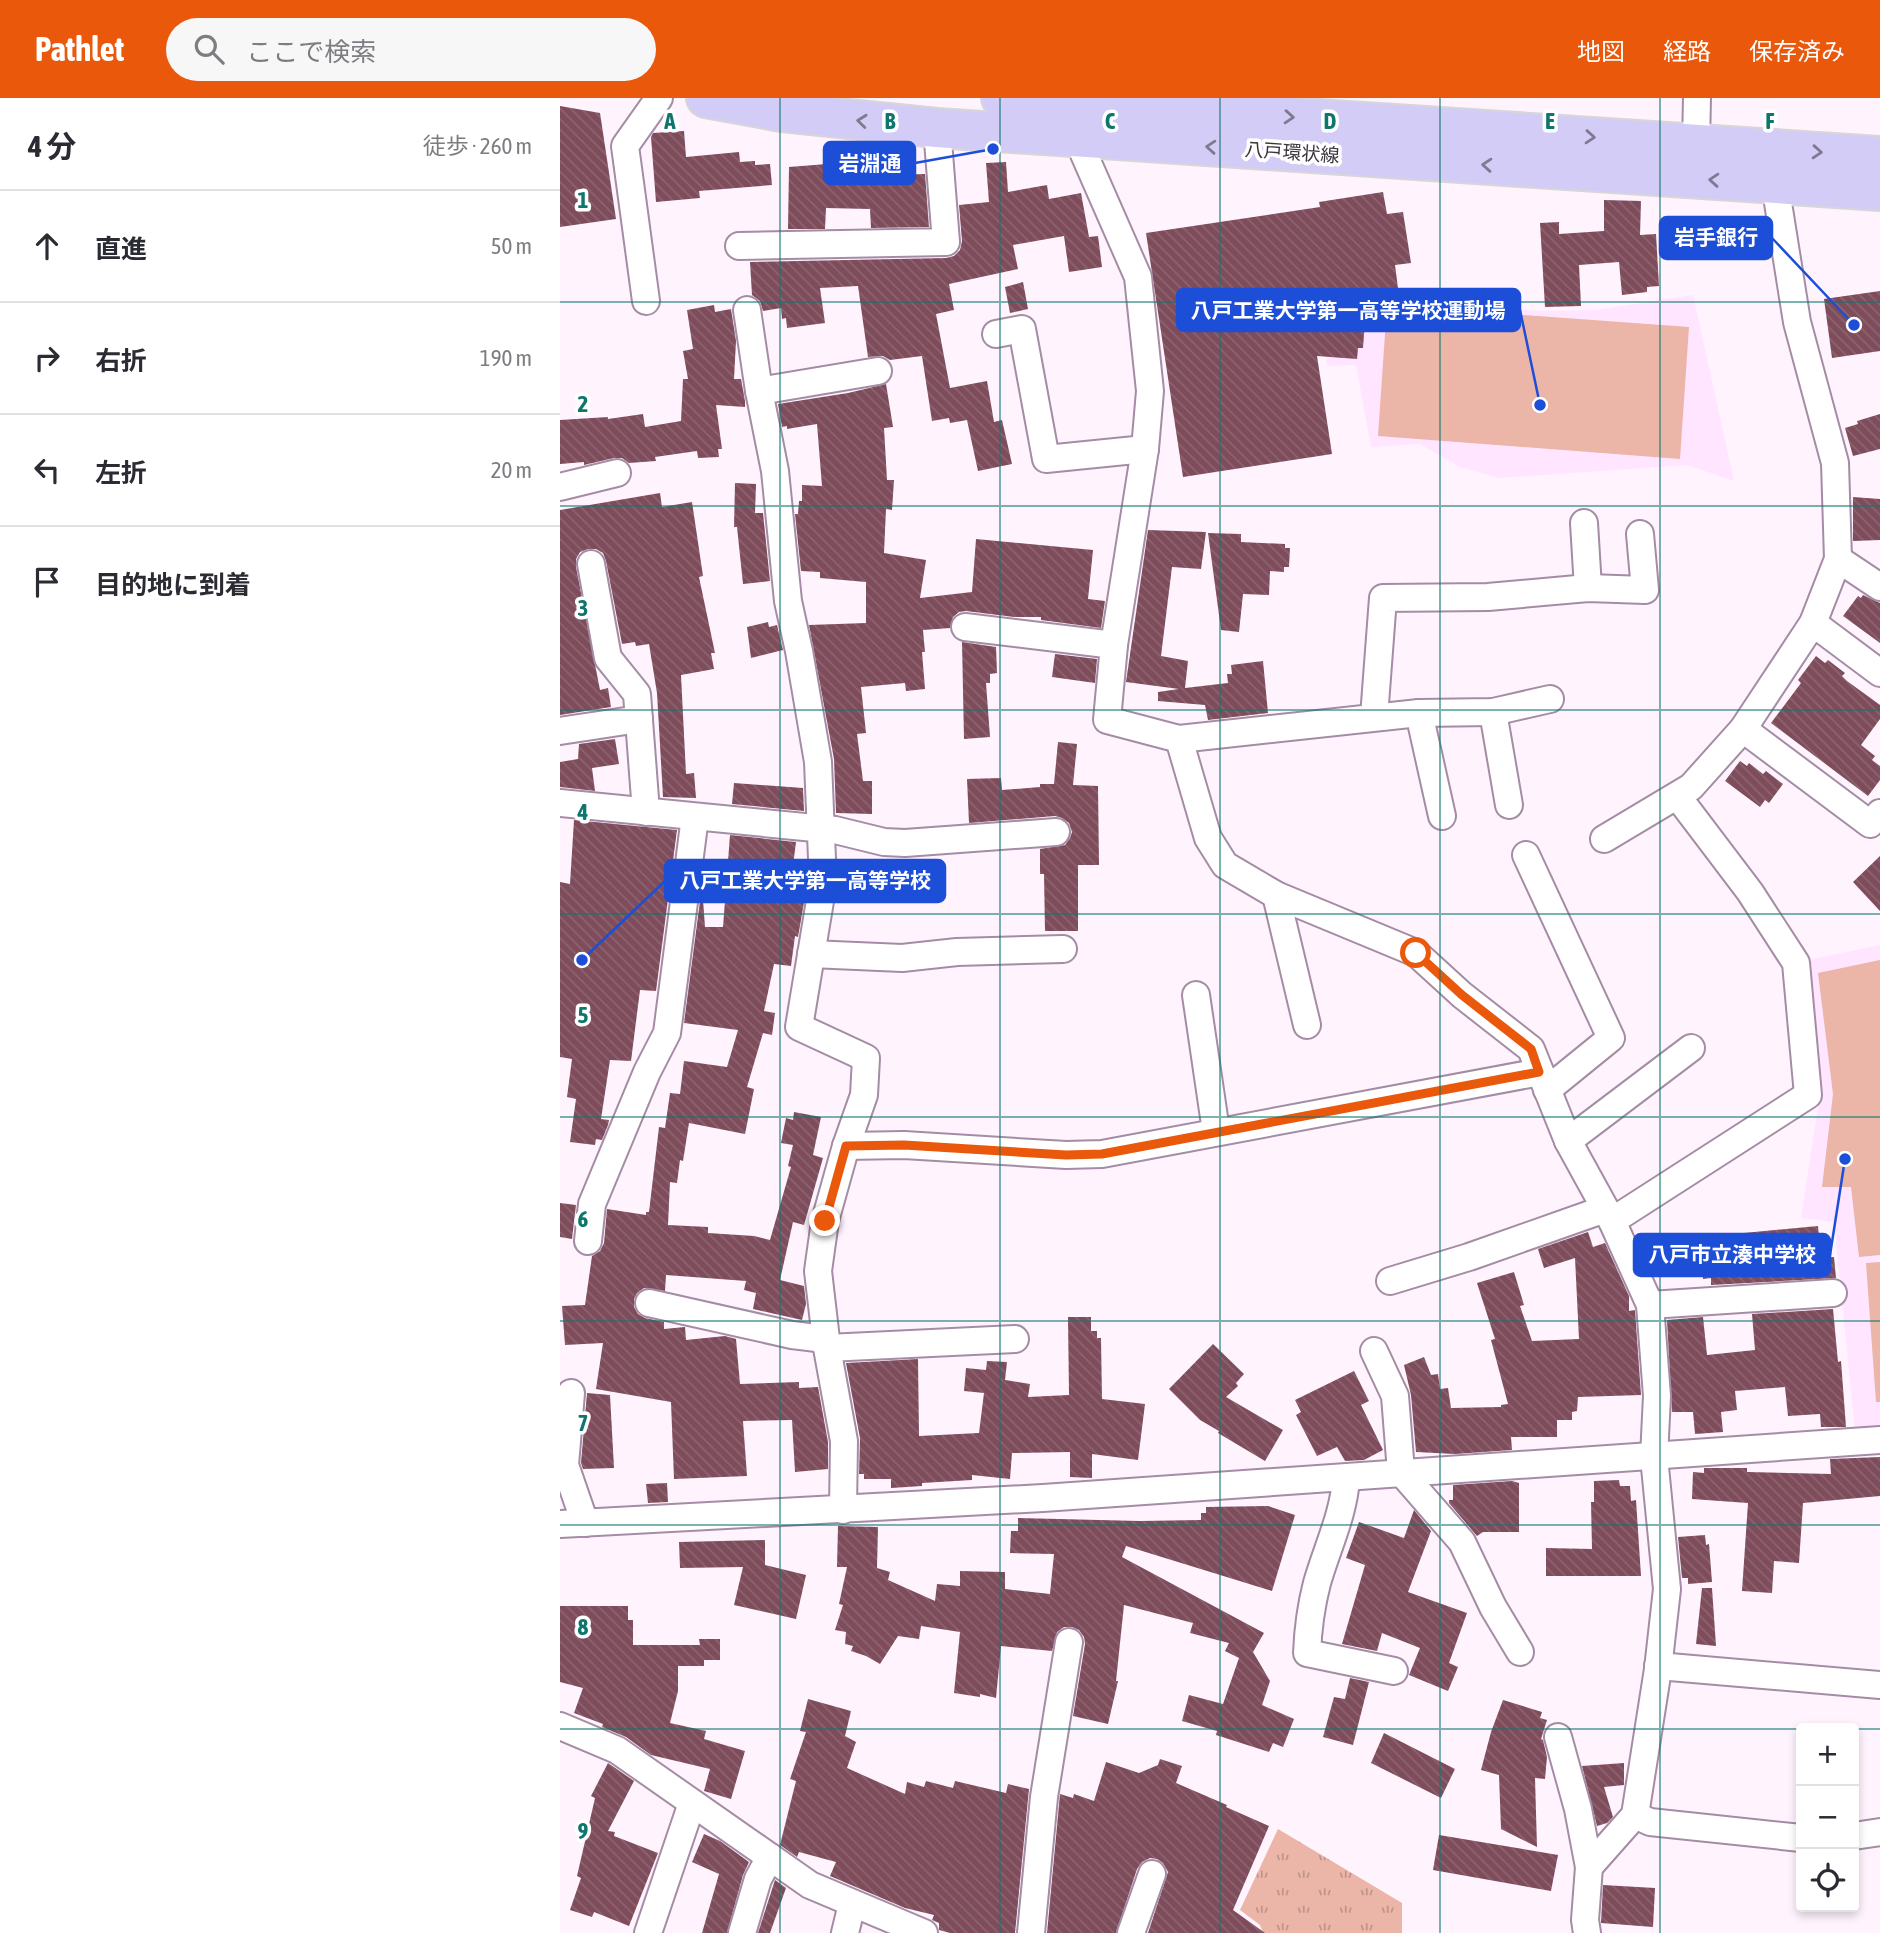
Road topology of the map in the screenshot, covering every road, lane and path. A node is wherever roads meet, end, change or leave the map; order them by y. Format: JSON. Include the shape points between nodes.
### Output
{"nodes":[{"id":1,"x":659,"y":98,"type":"edge"},
{"id":2,"x":1001,"y":98,"type":"edge"},
{"id":3,"x":1697,"y":98,"type":"edge"},
{"id":4,"x":721,"y":100,"type":"edge"},
{"id":5,"x":1083,"y":121,"type":"junction"},
{"id":6,"x":937,"y":128,"type":"junction"},
{"id":7,"x":1696,"y":144,"type":"junction"},
{"id":8,"x":1880,"y":156,"type":"edge"},
{"id":9,"x":1775,"y":184,"type":"junction"},
{"id":10,"x":1880,"y":191,"type":"edge"},
{"id":11,"x":739,"y":246,"type":"dead end"},
{"id":12,"x":646,"y":301,"type":"dead end"},
{"id":13,"x":747,"y":310,"type":"dead end"},
{"id":14,"x":996,"y":334,"type":"dead end"},
{"id":15,"x":878,"y":371,"type":"dead end"},
{"id":16,"x":759,"y":391,"type":"junction"},
{"id":17,"x":1145,"y":449,"type":"junction"},
{"id":18,"x":617,"y":474,"type":"dead end"},
{"id":19,"x":560,"y":487,"type":"edge"},
{"id":20,"x":1584,"y":523,"type":"dead end"},
{"id":21,"x":1640,"y":534,"type":"dead end"},
{"id":22,"x":1838,"y":559,"type":"junction"},
{"id":23,"x":590,"y":564,"type":"dead end"},
{"id":24,"x":1880,"y":587,"type":"edge"},
{"id":25,"x":1588,"y":588,"type":"junction"},
{"id":26,"x":1813,"y":623,"type":"junction"},
{"id":27,"x":965,"y":628,"type":"dead end"},
{"id":28,"x":1114,"y":645,"type":"junction"},
{"id":29,"x":1880,"y":673,"type":"edge"},
{"id":30,"x":1550,"y":699,"type":"dead end"},
{"id":31,"x":1493,"y":712,"type":"junction"},
{"id":32,"x":1419,"y":713,"type":"junction"},
{"id":33,"x":1374,"y":717,"type":"junction"},
{"id":34,"x":639,"y":719,"type":"junction"},
{"id":35,"x":1744,"y":730,"type":"junction"},
{"id":36,"x":560,"y":731,"type":"edge"},
{"id":37,"x":1179,"y":739,"type":"junction"},
{"id":38,"x":1678,"y":797,"type":"junction"},
{"id":39,"x":560,"y":803,"type":"edge"},
{"id":40,"x":1509,"y":805,"type":"dead end"},
{"id":41,"x":646,"y":812,"type":"junction"},
{"id":42,"x":1880,"y":814,"type":"edge"},
{"id":43,"x":1441,"y":816,"type":"dead end"},
{"id":44,"x":695,"y":817,"type":"junction"},
{"id":45,"x":822,"y":830,"type":"junction"},
{"id":46,"x":1056,"y":832,"type":"dead end"},
{"id":47,"x":1604,"y":839,"type":"dead end"},
{"id":48,"x":1526,"y":855,"type":"dead end"},
{"id":49,"x":1276,"y":895,"type":"junction"},
{"id":50,"x":1063,"y":949,"type":"dead end"},
{"id":51,"x":811,"y":954,"type":"junction"},
{"id":52,"x":1196,"y":995,"type":"dead end"},
{"id":53,"x":1307,"y":1025,"type":"dead end"},
{"id":54,"x":1691,"y":1048,"type":"dead end"},
{"id":55,"x":1543,"y":1081,"type":"junction"},
{"id":56,"x":1216,"y":1131,"type":"junction"},
{"id":57,"x":1567,"y":1140,"type":"junction"},
{"id":58,"x":846,"y":1146,"type":"junction"},
{"id":59,"x":1608,"y":1215,"type":"junction"},
{"id":60,"x":588,"y":1241,"type":"dead end"},
{"id":61,"x":1390,"y":1281,"type":"dead end"},
{"id":62,"x":1833,"y":1293,"type":"dead end"},
{"id":63,"x":649,"y":1303,"type":"dead end"},
{"id":64,"x":1650,"y":1305,"type":"junction"},
{"id":65,"x":1015,"y":1339,"type":"dead end"},
{"id":66,"x":826,"y":1344,"type":"junction"},
{"id":67,"x":1374,"y":1351,"type":"dead end"},
{"id":68,"x":571,"y":1393,"type":"dead end"},
{"id":69,"x":1880,"y":1440,"type":"edge"},
{"id":70,"x":1654,"y":1457,"type":"junction"},
{"id":71,"x":1401,"y":1472,"type":"junction"},
{"id":72,"x":1346,"y":1478,"type":"junction"},
{"id":73,"x":843,"y":1510,"type":"junction"},
{"id":74,"x":572,"y":1523,"type":"edge"},
{"id":75,"x":1069,"y":1642,"type":"dead end"},
{"id":76,"x":1520,"y":1652,"type":"dead end"},
{"id":77,"x":1658,"y":1666,"type":"junction"},
{"id":78,"x":1394,"y":1671,"type":"dead end"},
{"id":79,"x":1880,"y":1685,"type":"edge"},
{"id":80,"x":560,"y":1726,"type":"edge"},
{"id":81,"x":1558,"y":1737,"type":"dead end"},
{"id":82,"x":692,"y":1803,"type":"junction"},
{"id":83,"x":1634,"y":1815,"type":"junction"},
{"id":84,"x":1796,"y":1837,"type":"edge"},
{"id":85,"x":770,"y":1857,"type":"junction"},
{"id":86,"x":1589,"y":1867,"type":"junction"},
{"id":87,"x":1152,"y":1874,"type":"dead end"},
{"id":88,"x":852,"y":1904,"type":"junction"},
{"id":89,"x":648,"y":1933,"type":"edge"},
{"id":90,"x":742,"y":1933,"type":"edge"},
{"id":91,"x":845,"y":1933,"type":"edge"},
{"id":92,"x":924,"y":1933,"type":"edge"},
{"id":93,"x":1031,"y":1933,"type":"edge"},
{"id":94,"x":1131,"y":1933,"type":"edge"},
{"id":95,"x":1587,"y":1933,"type":"edge"}],
"edges":[{"from":1,"to":12,"type":"street","via":[[625,146]]},
{"from":2,"to":5,"type":"main road","name":"八戸環状線"},
{"from":3,"to":7,"type":"street"},
{"from":6,"to":4,"type":"main road","name":"八戸環状線","one_way":true,"via":[[782,113]]},
{"from":5,"to":6,"type":"main road","name":"八戸環状線"},
{"from":5,"to":7,"type":"main road","name":"八戸環状線","one_way":true},
{"from":9,"to":5,"type":"main road","name":"八戸環状線","one_way":true},
{"from":5,"to":17,"type":"street","via":[[1084,154],[1138,277],[1150,391]]},
{"from":6,"to":11,"type":"street","via":[[946,242]]},
{"from":7,"to":8,"type":"main road","name":"八戸環状線","one_way":true},
{"from":9,"to":10,"type":"main road","name":"八戸環状線"},
{"from":9,"to":22,"type":"street","via":[[1797,322],[1835,463]]},
{"from":13,"to":16,"type":"street"},
{"from":14,"to":17,"type":"street","via":[[1022,329],[1046,459]]},
{"from":15,"to":16,"type":"street"},
{"from":16,"to":45,"type":"street","via":[[775,471],[788,601],[818,762]]},
{"from":17,"to":28,"type":"street"},
{"from":18,"to":19,"type":"street"},
{"from":20,"to":25,"type":"street"},
{"from":21,"to":25,"type":"street","via":[[1645,590]]},
{"from":22,"to":24,"type":"street"},
{"from":22,"to":26,"type":"street"},
{"from":23,"to":34,"type":"street","via":[[607,658],[637,694]]},
{"from":25,"to":33,"type":"street","via":[[1489,597],[1383,598]]},
{"from":26,"to":29,"type":"street"},
{"from":26,"to":35,"type":"street"},
{"from":27,"to":28,"type":"street"},
{"from":28,"to":37,"type":"street","via":[[1107,720]]},
{"from":30,"to":31,"type":"street"},
{"from":31,"to":32,"type":"street"},
{"from":31,"to":40,"type":"street"},
{"from":32,"to":33,"type":"street"},
{"from":32,"to":43,"type":"street"},
{"from":33,"to":37,"type":"street"},
{"from":34,"to":36,"type":"street"},
{"from":34,"to":41,"type":"street"},
{"from":35,"to":38,"type":"street"},
{"from":35,"to":42,"type":"street","via":[[1870,824]]},
{"from":37,"to":49,"type":"street","via":[[1208,838],[1225,865]]},
{"from":38,"to":47,"type":"street"},
{"from":38,"to":59,"type":"street","via":[[1750,892],[1796,963],[1808,1096]]},
{"from":39,"to":41,"type":"street"},
{"from":41,"to":44,"type":"street"},
{"from":44,"to":45,"type":"street"},
{"from":44,"to":60,"type":"street","via":[[667,1033],[592,1204]]},
{"from":45,"to":46,"type":"street","via":[[905,843]]},
{"from":45,"to":51,"type":"street","via":[[823,883]]},
{"from":48,"to":55,"type":"street","via":[[1611,1038]]},
{"from":49,"to":53,"type":"street"},
{"from":49,"to":55,"type":"street","via":[[1416,953],[1531,1049]]},
{"from":50,"to":51,"type":"street","via":[[902,958]]},
{"from":51,"to":58,"type":"street","via":[[799,1027],[866,1058],[864,1095]]},
{"from":52,"to":56,"type":"street"},
{"from":54,"to":57,"type":"street"},
{"from":55,"to":56,"type":"street"},
{"from":55,"to":57,"type":"street"},
{"from":56,"to":58,"type":"street","via":[[1102,1154]]},
{"from":57,"to":59,"type":"street"},
{"from":58,"to":66,"type":"street","via":[[825,1221],[818,1271]]},
{"from":59,"to":61,"type":"street"},
{"from":59,"to":64,"type":"street"},
{"from":62,"to":64,"type":"street"},
{"from":63,"to":66,"type":"street"},
{"from":64,"to":70,"type":"street","via":[[1657,1396]]},
{"from":65,"to":66,"type":"street"},
{"from":66,"to":73,"type":"street","via":[[844,1441]]},
{"from":67,"to":71,"type":"street","via":[[1395,1396]]},
{"from":68,"to":74,"type":"street","via":[[565,1465]]},
{"from":69,"to":70,"type":"street"},
{"from":70,"to":71,"type":"street"},
{"from":70,"to":77,"type":"street","via":[[1667,1589]]},
{"from":71,"to":72,"type":"street"},
{"from":71,"to":76,"type":"street","via":[[1462,1542]]},
{"from":72,"to":73,"type":"street"},
{"from":72,"to":78,"type":"street","via":[[1345,1499],[1317,1583],[1307,1653]]},
{"from":73,"to":74,"type":"street"},
{"from":75,"to":93,"type":"street","via":[[1044,1797]]},
{"from":77,"to":79,"type":"street"},
{"from":77,"to":83,"type":"street"},
{"from":80,"to":82,"type":"street","via":[[617,1750]]},
{"from":81,"to":86,"type":"street"},
{"from":82,"to":85,"type":"street"},
{"from":82,"to":89,"type":"street"},
{"from":83,"to":84,"type":"street","via":[[1650,1822]]},
{"from":83,"to":86,"type":"street"},
{"from":85,"to":88,"type":"street","via":[[810,1885]]},
{"from":85,"to":90,"type":"street","via":[[758,1879]]},
{"from":86,"to":95,"type":"street"},
{"from":87,"to":94,"type":"street"},
{"from":88,"to":91,"type":"street"},
{"from":88,"to":92,"type":"street"}]}
